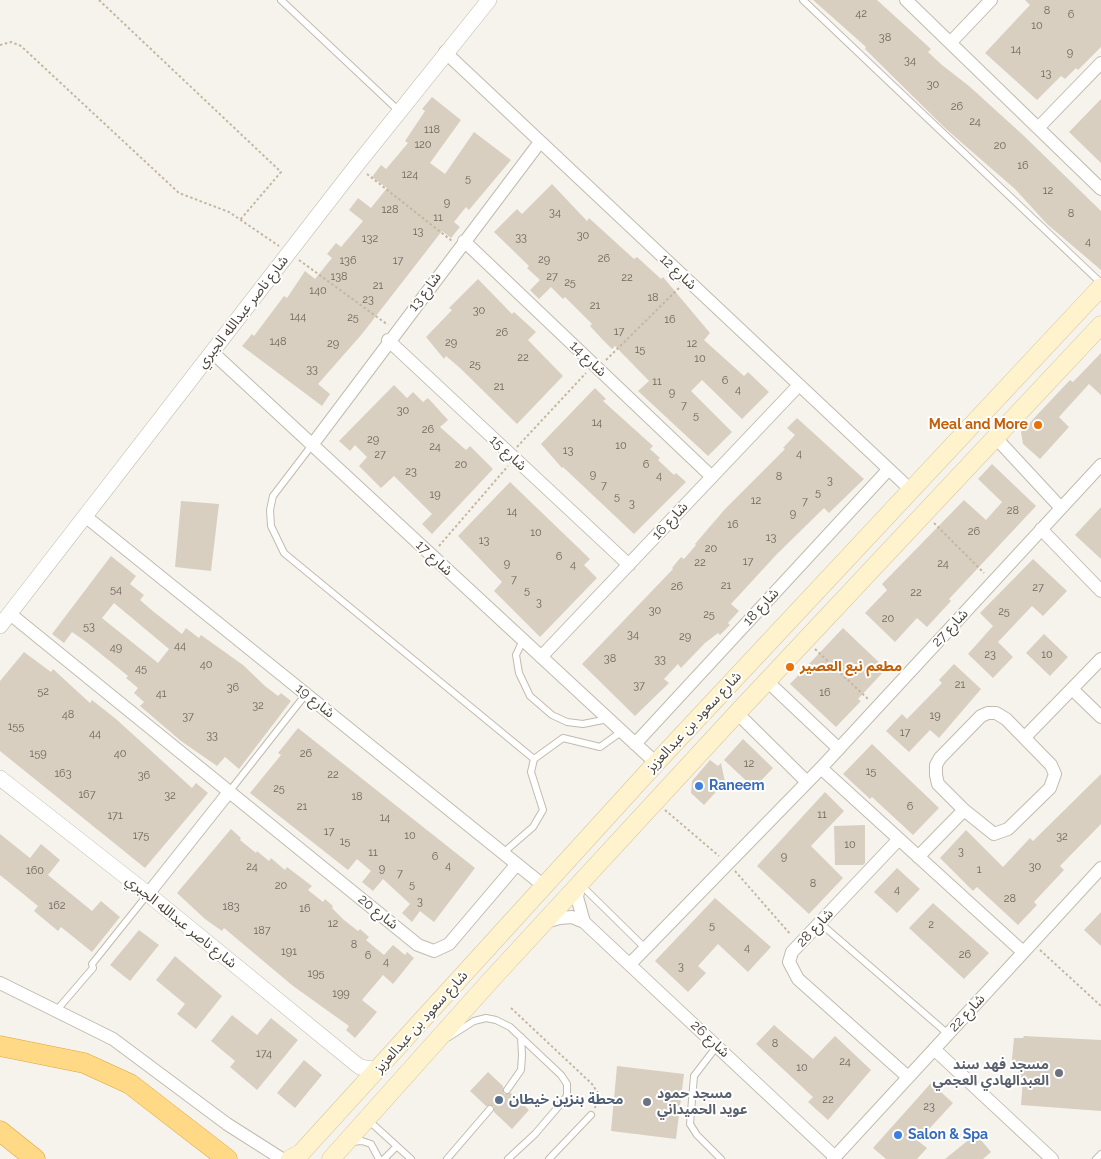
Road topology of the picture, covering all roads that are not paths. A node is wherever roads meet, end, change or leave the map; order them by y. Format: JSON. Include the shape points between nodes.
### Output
{"nodes":[{"id":1,"x":281,"y":0,"type":"edge"},
{"id":2,"x":489,"y":0,"type":"edge"},
{"id":3,"x":803,"y":0,"type":"edge"},
{"id":4,"x":906,"y":0,"type":"edge"},
{"id":5,"x":990,"y":0,"type":"edge"},
{"id":6,"x":951,"y":42,"type":"junction"},
{"id":7,"x":445,"y":52,"type":"junction"},
{"id":8,"x":1101,"y":63,"type":"edge"},
{"id":9,"x":399,"y":111,"type":"junction"},
{"id":10,"x":1039,"y":127,"type":"junction"},
{"id":11,"x":540,"y":142,"type":"junction"},
{"id":12,"x":1101,"y":189,"type":"edge"},
{"id":13,"x":462,"y":244,"type":"junction"},
{"id":14,"x":1101,"y":283,"type":"edge"},
{"id":15,"x":1101,"y":287,"type":"edge"},
{"id":16,"x":1101,"y":325,"type":"edge"},
{"id":17,"x":392,"y":335,"type":"junction"},
{"id":18,"x":212,"y":352,"type":"junction"},
{"id":19,"x":799,"y":385,"type":"junction"},
{"id":20,"x":996,"y":438,"type":"junction"},
{"id":21,"x":312,"y":445,"type":"junction"},
{"id":22,"x":1101,"y":465,"type":"edge"},
{"id":23,"x":888,"y":470,"type":"junction"},
{"id":24,"x":712,"y":477,"type":"junction"},
{"id":25,"x":912,"y":491,"type":"junction"},
{"id":26,"x":1061,"y":508,"type":"junction"},
{"id":27,"x":85,"y":516,"type":"junction"},
{"id":28,"x":1041,"y":529,"type":"junction"},
{"id":29,"x":628,"y":564,"type":"junction"},
{"id":30,"x":1101,"y":591,"type":"edge"},
{"id":31,"x":793,"y":618,"type":"junction"},
{"id":32,"x":4,"y":620,"type":"edge"},
{"id":33,"x":776,"y":636,"type":"junction"},
{"id":34,"x":808,"y":638,"type":"junction"},
{"id":35,"x":523,"y":640,"type":"junction"},
{"id":36,"x":541,"y":657,"type":"junction"},
{"id":37,"x":789,"y":658,"type":"junction"},
{"id":38,"x":1101,"y":659,"type":"edge"},
{"id":39,"x":767,"y":681,"type":"junction"},
{"id":40,"x":1072,"y":689,"type":"junction"},
{"id":41,"x":306,"y":694,"type":"junction"},
{"id":42,"x":737,"y":713,"type":"junction"},
{"id":43,"x":1101,"y":717,"type":"edge"},
{"id":44,"x":608,"y":719,"type":"junction"},
{"id":45,"x":621,"y":732,"type":"junction"},
{"id":46,"x":1025,"y":737,"type":"junction"},
{"id":47,"x":634,"y":744,"type":"junction"},
{"id":48,"x":839,"y":749,"type":"junction"},
{"id":49,"x":534,"y":758,"type":"junction"},
{"id":50,"x":656,"y":763,"type":"junction"},
{"id":51,"x":821,"y":768,"type":"junction"},
{"id":52,"x":0,"y":778,"type":"edge"},
{"id":53,"x":807,"y":782,"type":"junction"},
{"id":54,"x":230,"y":792,"type":"junction"},
{"id":55,"x":964,"y":810,"type":"junction"},
{"id":56,"x":899,"y":839,"type":"junction"},
{"id":57,"x":504,"y":853,"type":"junction"},
{"id":58,"x":918,"y":857,"type":"junction"},
{"id":59,"x":517,"y":864,"type":"junction"},
{"id":60,"x":1101,"y":868,"type":"edge"},
{"id":61,"x":580,"y":884,"type":"junction"},
{"id":62,"x":544,"y":886,"type":"junction"},
{"id":63,"x":148,"y":894,"type":"junction"},
{"id":64,"x":584,"y":922,"type":"junction"},
{"id":65,"x":544,"y":923,"type":"junction"},
{"id":66,"x":820,"y":923,"type":"junction"},
{"id":67,"x":645,"y":948,"type":"junction"},
{"id":68,"x":1023,"y":952,"type":"junction"},
{"id":69,"x":630,"y":964,"type":"junction"},
{"id":70,"x":472,"y":966,"type":"junction"},
{"id":71,"x":490,"y":981,"type":"junction"},
{"id":72,"x":0,"y":983,"type":"edge"},
{"id":73,"x":453,"y":987,"type":"junction"},
{"id":74,"x":469,"y":1005,"type":"junction"},
{"id":75,"x":56,"y":1011,"type":"junction"},
{"id":76,"x":948,"y":1034,"type":"junction"},
{"id":77,"x":520,"y":1037,"type":"junction"},
{"id":78,"x":0,"y":1046,"type":"edge"},
{"id":79,"x":717,"y":1046,"type":"junction"},
{"id":80,"x":934,"y":1049,"type":"junction"},
{"id":81,"x":425,"y":1053,"type":"junction"},
{"id":82,"x":367,"y":1074,"type":"junction"},
{"id":83,"x":908,"y":1078,"type":"junction"},
{"id":84,"x":507,"y":1090,"type":"dead end"},
{"id":85,"x":490,"y":1109,"type":"dead end"},
{"id":86,"x":591,"y":1115,"type":"road end"},
{"id":87,"x":366,"y":1118,"type":"junction"},
{"id":88,"x":0,"y":1131,"type":"edge"},
{"id":89,"x":345,"y":1142,"type":"junction"},
{"id":90,"x":396,"y":1147,"type":"junction"},
{"id":91,"x":1101,"y":1154,"type":"edge"},
{"id":92,"x":297,"y":1157,"type":"edge"},
{"id":93,"x":834,"y":1158,"type":"edge"},
{"id":94,"x":34,"y":1159,"type":"edge"},
{"id":95,"x":227,"y":1159,"type":"edge"},
{"id":96,"x":282,"y":1159,"type":"edge"},
{"id":97,"x":330,"y":1159,"type":"edge"},
{"id":98,"x":379,"y":1159,"type":"edge"},
{"id":99,"x":384,"y":1159,"type":"edge"},
{"id":100,"x":411,"y":1159,"type":"edge"},
{"id":101,"x":447,"y":1159,"type":"edge"},
{"id":102,"x":508,"y":1159,"type":"edge"},
{"id":103,"x":549,"y":1159,"type":"edge"},
{"id":104,"x":721,"y":1159,"type":"edge"},
{"id":105,"x":1052,"y":1159,"type":"edge"},
{"id":106,"x":1096,"y":1159,"type":"edge"}],
"edges":[{"from":1,"to":9,"type":"lane"},
{"from":2,"to":7,"type":"street","name":"شارع ناصر عبدالله الجبري"},
{"from":3,"to":14,"type":"lane"},
{"from":4,"to":6,"type":"street"},
{"from":5,"to":6,"type":"street"},
{"from":6,"to":10,"type":"street"},
{"from":7,"to":9,"type":"street","name":"شارع ناصر عبدالله الجبري"},
{"from":7,"to":11,"type":"street","name":"شارع 12"},
{"from":8,"to":10,"type":"street"},
{"from":9,"to":18,"type":"street","name":"شارع ناصر عبدالله الجبري"},
{"from":10,"to":12,"type":"street"},
{"from":11,"to":13,"type":"street","name":"شارع 13"},
{"from":11,"to":19,"type":"street","name":"شارع 12"},
{"from":13,"to":17,"type":"street","name":"شارع 13"},
{"from":13,"to":24,"type":"street","name":"شارع 14"},
{"from":15,"to":25,"type":"main road","name":"شارع سعود بن عبدالعزيز"},
{"from":16,"to":20,"type":"main road","name":"شارع سعود بن عبدالعزيز"},
{"from":17,"to":21,"type":"street","name":"شارع 13"},
{"from":17,"to":29,"type":"street","name":"شارع 15","via":[[514,459]]},
{"from":18,"to":21,"type":"street","name":"شارع 17"},
{"from":18,"to":27,"type":"street","name":"شارع ناصر عبدالله الجبري"},
{"from":19,"to":23,"type":"street","name":"شارع 12"},
{"from":19,"to":24,"type":"street","name":"شارع 16"},
{"from":20,"to":26,"type":"street"},
{"from":20,"to":34,"type":"main road","name":"شارع سعود بن عبدالعزيز"},
{"from":21,"to":35,"type":"street","name":"شارع 17"},
{"from":21,"to":49,"type":"lane","via":[[273,496],[271,526],[284,553]]},
{"from":22,"to":26,"type":"street","name":"شارع 27"},
{"from":23,"to":25,"type":"street","name":"شارع 12"},
{"from":23,"to":47,"type":"street","name":"شارع 18"},
{"from":24,"to":29,"type":"street","name":"شارع 16"},
{"from":25,"to":31,"type":"main road","name":"شارع سعود بن عبدالعزيز"},
{"from":26,"to":28,"type":"street","name":"شارع 27"},
{"from":27,"to":32,"type":"street","name":"شارع ناصر عبدالله الجبري"},
{"from":27,"to":41,"type":"street","name":"شارع 19"},
{"from":28,"to":30,"type":"street"},
{"from":28,"to":48,"type":"street","name":"شارع 27"},
{"from":29,"to":36,"type":"street","name":"شارع 16"},
{"from":31,"to":33,"type":"main road","name":"شارع سعود بن عبدالعزيز"},
{"from":31,"to":34,"type":"main road","via":[[796,631]]},
{"from":32,"to":54,"type":"street","name":"شارع 20"},
{"from":33,"to":37,"type":"main road","via":[[790,644]]},
{"from":33,"to":50,"type":"main road","name":"شارع سعود بن عبدالعزيز"},
{"from":34,"to":37,"type":"main road","name":"شارع سعود بن عبدالعزيز"},
{"from":35,"to":36,"type":"street","name":"شارع 17"},
{"from":35,"to":44,"type":"lane","via":[[516,655],[519,674],[530,696],[552,715],[566,722],[583,724]]},
{"from":36,"to":44,"type":"street","name":"شارع 17"},
{"from":37,"to":39,"type":"main road","name":"شارع سعود بن عبدالعزيز"},
{"from":38,"to":40,"type":"street"},
{"from":39,"to":42,"type":"main road","name":"شارع سعود بن عبدالعزيز"},
{"from":39,"to":48,"type":"street"},
{"from":40,"to":43,"type":"street"},
{"from":40,"to":46,"type":"street"},
{"from":41,"to":54,"type":"lane"},
{"from":41,"to":57,"type":"street","name":"شارع 19"},
{"from":42,"to":53,"type":"street"},
{"from":42,"to":61,"type":"main road","name":"شارع سعود بن عبدالعزيز"},
{"from":44,"to":45,"type":"street","name":"شارع 17"},
{"from":45,"to":47,"type":"street","name":"شارع 17"},
{"from":45,"to":49,"type":"lane","via":[[600,746],[563,738]]},
{"from":46,"to":55,"type":"street","via":[[1051,765],[1055,774],[1050,788],[1001,833],[986,830]]},
{"from":46,"to":55,"type":"street","via":[[996,713],[988,713],[981,716],[940,758],[936,765],[938,784]]},
{"from":47,"to":50,"type":"street","name":"شارع 17"},
{"from":48,"to":51,"type":"street","name":"شارع 27"},
{"from":49,"to":57,"type":"lane","via":[[531,772],[543,810],[533,827]]},
{"from":50,"to":62,"type":"main road","name":"شارع سعود بن عبدالعزيز"},
{"from":51,"to":53,"type":"street","name":"شارع 27"},
{"from":51,"to":56,"type":"street"},
{"from":52,"to":63,"type":"street","name":"شارع ناصر عبدالله الجبري"},
{"from":53,"to":67,"type":"street","name":"شارع 27"},
{"from":54,"to":59,"type":"street","name":"شارع 20","via":[[418,945],[434,951],[449,944]]},
{"from":54,"to":63,"type":"street"},
{"from":55,"to":58,"type":"street"},
{"from":56,"to":58,"type":"street"},
{"from":56,"to":66,"type":"street","name":"شارع 28"},
{"from":57,"to":59,"type":"street","name":"شارع 19"},
{"from":58,"to":68,"type":"street"},
{"from":59,"to":62,"type":"street","name":"شارع 19"},
{"from":60,"to":68,"type":"street","name":"شارع 22"},
{"from":61,"to":64,"type":"street","via":[[577,897]]},
{"from":61,"to":65,"type":"main road","name":"شارع سعود بن عبدالعزيز"},
{"from":61,"to":67,"type":"lane"},
{"from":62,"to":70,"type":"main road","name":"شارع سعود بن عبدالعزيز"},
{"from":63,"to":75,"type":"lane","via":[[92,964],[93,968]]},
{"from":63,"to":82,"type":"street","name":"شارع ناصر عبدالله الجبري"},
{"from":64,"to":65,"type":"street","via":[[572,917]]},
{"from":64,"to":69,"type":"street","name":"شارع 26"},
{"from":65,"to":71,"type":"main road","name":"شارع سعود بن عبدالعزيز"},
{"from":66,"to":76,"type":"lane"},
{"from":66,"to":83,"type":"street","name":"شارع 28","via":[[792,952],[788,962],[791,969],[798,979]]},
{"from":67,"to":69,"type":"street","name":"شارع 27"},
{"from":68,"to":76,"type":"street","name":"شارع 22"},
{"from":69,"to":79,"type":"street","name":"شارع 26"},
{"from":70,"to":71,"type":"main road","via":[[477,978]]},
{"from":70,"to":73,"type":"main road","name":"شارع سعود بن عبدالعزيز"},
{"from":71,"to":74,"type":"main road","name":"شارع سعود بن عبدالعزيز"},
{"from":72,"to":75,"type":"street"},
{"from":73,"to":74,"type":"main road","via":[[467,991]]},
{"from":73,"to":82,"type":"main road","name":"شارع سعود بن عبدالعزيز"},
{"from":74,"to":81,"type":"main road","name":"شارع سعود بن عبدالعزيز"},
{"from":75,"to":96,"type":"street","via":[[113,1038],[211,1113]]},
{"from":76,"to":80,"type":"street","name":"شارع 22"},
{"from":77,"to":81,"type":"lane","via":[[510,1027],[486,1018],[474,1021]]},
{"from":77,"to":84,"type":"lane","via":[[521,1070]]},
{"from":77,"to":102,"type":"lane","via":[[561,1075],[567,1084],[567,1095],[535,1134]]},
{"from":78,"to":95,"type":"highway","via":[[84,1063],[130,1084]]},
{"from":79,"to":93,"type":"street","name":"شارع 26"},
{"from":79,"to":104,"type":"lane","via":[[694,1076],[690,1124]]},
{"from":80,"to":83,"type":"street","name":"شارع 22"},
{"from":80,"to":105,"type":"street"},
{"from":81,"to":87,"type":"main road","name":"شارع سعود بن عبدالعزيز"},
{"from":82,"to":92,"type":"main road","name":"شارع سعود بن عبدالعزيز"},
{"from":83,"to":93,"type":"street","name":"شارع 22"},
{"from":85,"to":101,"type":"lane"},
{"from":86,"to":103,"type":"lane"},
{"from":87,"to":89,"type":"main road","name":"شارع سعود بن عبدالعزيز"},
{"from":87,"to":90,"type":"lane"},
{"from":88,"to":94,"type":"highway"},
{"from":89,"to":97,"type":"main road","name":"شارع سعود بن عبدالعزيز"},
{"from":89,"to":98,"type":"lane","via":[[371,1144]]},
{"from":90,"to":99,"type":"lane"},
{"from":90,"to":100,"type":"lane"},
{"from":91,"to":106,"type":"lane"}]}
